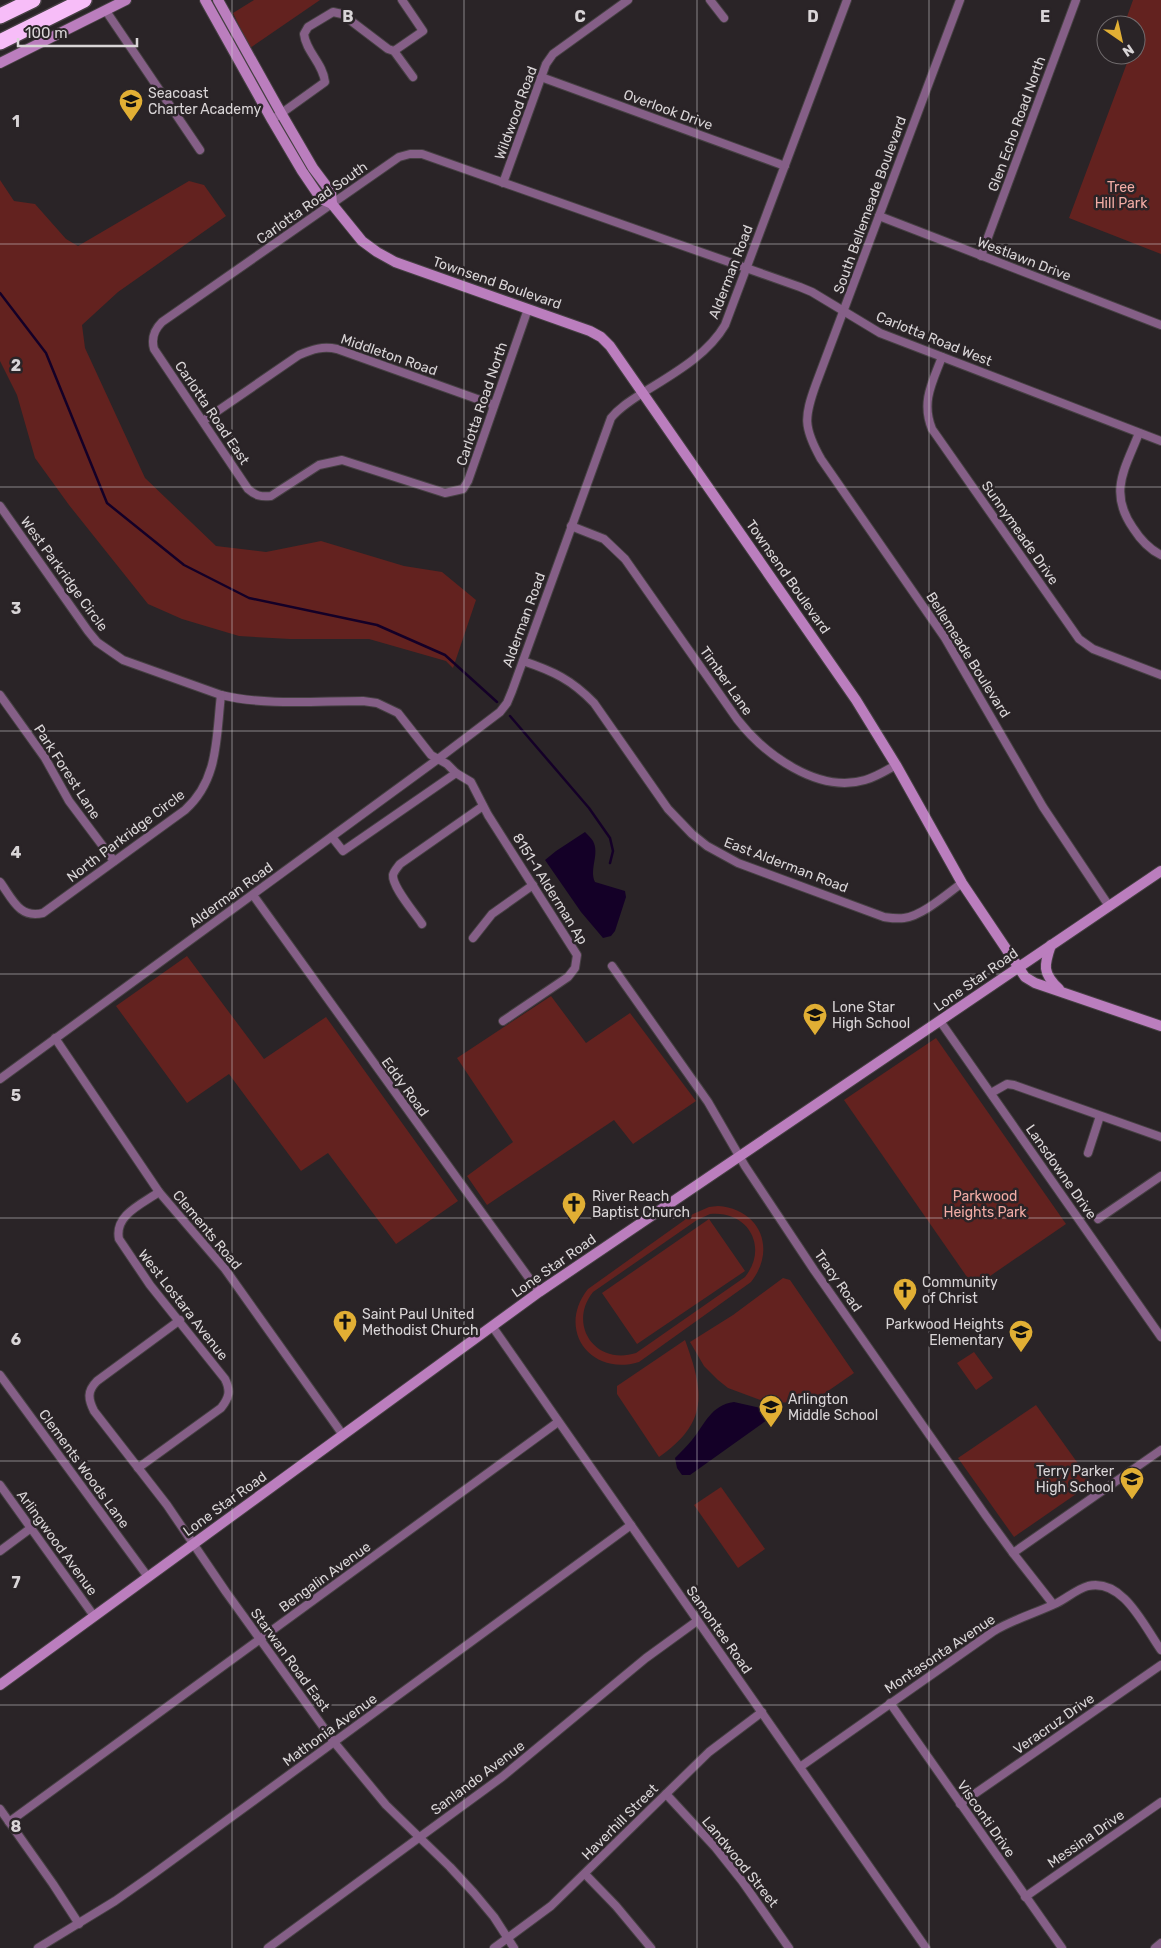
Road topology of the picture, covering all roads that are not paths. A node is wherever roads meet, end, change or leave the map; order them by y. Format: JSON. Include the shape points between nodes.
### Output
{"nodes":[{"id":1,"x":33,"y":0,"type":"edge"},
{"id":2,"x":84,"y":0,"type":"edge"},
{"id":3,"x":126,"y":0,"type":"edge"},
{"id":4,"x":206,"y":0,"type":"edge"},
{"id":5,"x":218,"y":0,"type":"edge"},
{"id":6,"x":402,"y":0,"type":"edge"},
{"id":7,"x":628,"y":0,"type":"edge"},
{"id":8,"x":710,"y":0,"type":"edge"},
{"id":9,"x":847,"y":0,"type":"edge"},
{"id":10,"x":960,"y":0,"type":"edge"},
{"id":11,"x":1076,"y":0,"type":"edge"},
{"id":12,"x":106,"y":11,"type":"junction"},
{"id":13,"x":0,"y":16,"type":"edge"},
{"id":14,"x":724,"y":18,"type":"dead end"},
{"id":15,"x":0,"y":42,"type":"edge"},
{"id":16,"x":394,"y":51,"type":"junction"},
{"id":17,"x":0,"y":63,"type":"edge"},
{"id":18,"x":413,"y":77,"type":"dead end"},
{"id":19,"x":542,"y":77,"type":"junction"},
{"id":20,"x":281,"y":113,"type":"junction"},
{"id":21,"x":272,"y":120,"type":"junction"},
{"id":22,"x":200,"y":150,"type":"dead end"},
{"id":23,"x":785,"y":166,"type":"junction"},
{"id":24,"x":504,"y":183,"type":"junction"},
{"id":25,"x":332,"y":204,"type":"junction"},
{"id":26,"x":879,"y":216,"type":"junction"},
{"id":27,"x":981,"y":256,"type":"junction"},
{"id":28,"x":746,"y":268,"type":"junction"},
{"id":29,"x":528,"y":309,"type":"junction"},
{"id":30,"x":843,"y":312,"type":"junction"},
{"id":31,"x":1161,"y":325,"type":"edge"},
{"id":32,"x":153,"y":335,"type":"joint"},
{"id":33,"x":942,"y":357,"type":"junction"},
{"id":34,"x":643,"y":393,"type":"junction"},
{"id":35,"x":494,"y":405,"type":"junction"},
{"id":36,"x":807,"y":419,"type":"joint"},
{"id":37,"x":203,"y":421,"type":"junction"},
{"id":38,"x":1138,"y":433,"type":"junction"},
{"id":39,"x":1161,"y":441,"type":"edge"},
{"id":40,"x":262,"y":497,"type":"joint"},
{"id":41,"x":0,"y":506,"type":"edge"},
{"id":42,"x":571,"y":526,"type":"junction"},
{"id":43,"x":1161,"y":555,"type":"edge"},
{"id":44,"x":523,"y":660,"type":"junction"},
{"id":45,"x":1161,"y":674,"type":"edge"},
{"id":46,"x":0,"y":695,"type":"edge"},
{"id":47,"x":221,"y":696,"type":"junction"},
{"id":48,"x":438,"y":760,"type":"junction"},
{"id":49,"x":896,"y":765,"type":"junction"},
{"id":50,"x":453,"y":770,"type":"junction"},
{"id":51,"x":483,"y":806,"type":"junction"},
{"id":52,"x":332,"y":837,"type":"junction"},
{"id":53,"x":114,"y":861,"type":"junction"},
{"id":54,"x":1161,"y":871,"type":"edge"},
{"id":55,"x":0,"y":882,"type":"edge"},
{"id":56,"x":962,"y":883,"type":"junction"},
{"id":57,"x":533,"y":885,"type":"junction"},
{"id":58,"x":253,"y":895,"type":"junction"},
{"id":59,"x":1109,"y":906,"type":"junction"},
{"id":60,"x":422,"y":924,"type":"dead end"},
{"id":61,"x":473,"y":938,"type":"dead end"},
{"id":62,"x":1052,"y":945,"type":"junction"},
{"id":63,"x":612,"y":966,"type":"dead end"},
{"id":64,"x":1018,"y":968,"type":"junction"},
{"id":65,"x":1061,"y":992,"type":"junction"},
{"id":66,"x":503,"y":1021,"type":"dead end"},
{"id":67,"x":940,"y":1021,"type":"junction"},
{"id":68,"x":1161,"y":1026,"type":"edge"},
{"id":69,"x":55,"y":1038,"type":"junction"},
{"id":70,"x":0,"y":1079,"type":"edge"},
{"id":71,"x":991,"y":1093,"type":"junction"},
{"id":72,"x":1100,"y":1116,"type":"junction"},
{"id":73,"x":1161,"y":1137,"type":"edge"},
{"id":74,"x":1088,"y":1153,"type":"dead end"},
{"id":75,"x":739,"y":1157,"type":"junction"},
{"id":76,"x":1161,"y":1176,"type":"edge"},
{"id":77,"x":159,"y":1192,"type":"junction"},
{"id":78,"x":1098,"y":1219,"type":"dead end"},
{"id":79,"x":540,"y":1292,"type":"junction"},
{"id":80,"x":180,"y":1320,"type":"junction"},
{"id":81,"x":492,"y":1326,"type":"junction"},
{"id":82,"x":1161,"y":1337,"type":"edge"},
{"id":83,"x":0,"y":1375,"type":"edge"},
{"id":84,"x":558,"y":1422,"type":"junction"},
{"id":85,"x":343,"y":1435,"type":"junction"},
{"id":86,"x":1161,"y":1450,"type":"edge"},
{"id":87,"x":138,"y":1468,"type":"junction"},
{"id":88,"x":0,"y":1485,"type":"edge"},
{"id":89,"x":631,"y":1525,"type":"junction"},
{"id":90,"x":31,"y":1528,"type":"junction"},
{"id":91,"x":194,"y":1544,"type":"junction"},
{"id":92,"x":0,"y":1551,"type":"edge"},
{"id":93,"x":1013,"y":1553,"type":"junction"},
{"id":94,"x":148,"y":1577,"type":"junction"},
{"id":95,"x":1054,"y":1604,"type":"junction"},
{"id":96,"x":94,"y":1616,"type":"junction"},
{"id":97,"x":698,"y":1621,"type":"junction"},
{"id":98,"x":260,"y":1640,"type":"junction"},
{"id":99,"x":1161,"y":1650,"type":"edge"},
{"id":100,"x":1161,"y":1665,"type":"edge"},
{"id":101,"x":0,"y":1685,"type":"edge"},
{"id":102,"x":890,"y":1704,"type":"junction"},
{"id":103,"x":762,"y":1712,"type":"junction"},
{"id":104,"x":334,"y":1742,"type":"junction"},
{"id":105,"x":800,"y":1767,"type":"junction"},
{"id":106,"x":666,"y":1794,"type":"junction"},
{"id":107,"x":1161,"y":1802,"type":"edge"},
{"id":108,"x":960,"y":1804,"type":"junction"},
{"id":109,"x":0,"y":1809,"type":"edge"},
{"id":110,"x":10,"y":1822,"type":"junction"},
{"id":111,"x":419,"y":1837,"type":"junction"},
{"id":112,"x":586,"y":1874,"type":"junction"},
{"id":113,"x":1025,"y":1896,"type":"junction"},
{"id":114,"x":79,"y":1924,"type":"junction"},
{"id":115,"x":508,"y":1938,"type":"junction"},
{"id":116,"x":1161,"y":1943,"type":"edge"},
{"id":117,"x":38,"y":1948,"type":"edge"},
{"id":118,"x":268,"y":1948,"type":"edge"},
{"id":119,"x":494,"y":1948,"type":"edge"},
{"id":120,"x":514,"y":1948,"type":"edge"},
{"id":121,"x":651,"y":1948,"type":"edge"},
{"id":122,"x":789,"y":1948,"type":"edge"},
{"id":123,"x":926,"y":1948,"type":"edge"},
{"id":124,"x":1062,"y":1948,"type":"edge"},
{"id":125,"x":1155,"y":1948,"type":"edge"}],
"edges":[{"from":1,"to":13,"type":"highway"},
{"from":2,"to":15,"type":"highway"},
{"from":3,"to":12,"type":"street"},
{"from":4,"to":21,"type":"street","name":"Townsend Boulevard"},
{"from":5,"to":20,"type":"street","name":"Townsend Boulevard"},
{"from":6,"to":16,"type":"street","via":[[423,32]]},
{"from":7,"to":19,"type":"street","name":"Wildwood Road","via":[[557,50],[546,64]]},
{"from":8,"to":14,"type":"street"},
{"from":9,"to":23,"type":"street","name":"Alderman Road"},
{"from":10,"to":26,"type":"street","name":"South Bellemeade Boulevard"},
{"from":11,"to":27,"type":"street","name":"Glen Echo Road North"},
{"from":12,"to":17,"type":"street"},
{"from":12,"to":22,"type":"street"},
{"from":16,"to":18,"type":"street"},
{"from":16,"to":20,"type":"street","via":[[342,14],[333,12],[308,27],[304,34],[305,42],[324,72],[325,82]]},
{"from":19,"to":23,"type":"street","name":"Overlook Drive"},
{"from":19,"to":24,"type":"street","name":"Wildwood Road"},
{"from":20,"to":21,"type":"street"},
{"from":20,"to":25,"type":"street","name":"Townsend Boulevard","via":[[331,192]]},
{"from":21,"to":25,"type":"street","name":"Townsend Boulevard","via":[[321,199]]},
{"from":23,"to":28,"type":"street","name":"Alderman Road"},
{"from":24,"to":25,"type":"street","name":"Carlotta Road South","via":[[422,154],[410,154],[399,158]]},
{"from":24,"to":28,"type":"street","name":"Carlotta Road West"},
{"from":25,"to":29,"type":"street","name":"Townsend Boulevard","via":[[362,241],[389,259]]},
{"from":25,"to":32,"type":"street","name":"Carlotta Road South","via":[[162,322]]},
{"from":26,"to":27,"type":"street","name":"Westlawn Drive"},
{"from":26,"to":30,"type":"street","name":"South Bellemeade Boulevard"},
{"from":27,"to":31,"type":"street","name":"Westlawn Drive"},
{"from":28,"to":30,"type":"street","name":"Carlotta Road West","via":[[806,290]]},
{"from":28,"to":34,"type":"street","name":"Alderman Road","via":[[729,317],[718,337]]},
{"from":29,"to":34,"type":"street","name":"Townsend Boulevard","via":[[601,337]]},
{"from":29,"to":35,"type":"street","name":"Carlotta Road North"},
{"from":30,"to":33,"type":"street","name":"Carlotta Road West","via":[[880,333]]},
{"from":30,"to":36,"type":"street","name":"South Bellemeade Boulevard","via":[[808,406]]},
{"from":32,"to":37,"type":"street","name":"Carlotta Road East","via":[[154,349]]},
{"from":33,"to":38,"type":"street","name":"Carlotta Road West"},
{"from":33,"to":45,"type":"street","name":"Sunnymeade Drive","via":[[926,405],[927,418],[938,437],[1079,639],[1093,649]]},
{"from":34,"to":42,"type":"street","name":"Alderman Road","via":[[611,418]]},
{"from":34,"to":49,"type":"street","name":"Townsend Boulevard","via":[[856,700]]},
{"from":35,"to":37,"type":"street","name":"Middleton Road","via":[[326,347],[299,355]]},
{"from":35,"to":40,"type":"street","name":"Carlotta Road North","via":[[463,489],[445,493],[342,460],[319,465],[271,496]]},
{"from":36,"to":59,"type":"street","name":"Bellemeade Boulevard","via":[[807,430],[821,459],[945,638],[1043,807]]},
{"from":37,"to":40,"type":"street","name":"Carlotta Road East","via":[[248,489]]},
{"from":38,"to":39,"type":"street","name":"Carlotta Road West"},
{"from":38,"to":43,"type":"street","via":[[1121,478],[1120,505],[1135,531]]},
{"from":41,"to":47,"type":"street","name":"West Parkridge Circle","via":[[97,642],[123,660]]},
{"from":42,"to":44,"type":"street","name":"Alderman Road"},
{"from":42,"to":49,"type":"street","name":"Timber Lane","via":[[604,539],[625,559],[737,719],[778,760],[818,778],[849,783],[865,780]]},
{"from":44,"to":48,"type":"street","name":"Alderman Road","via":[[510,697],[500,712]]},
{"from":44,"to":56,"type":"street","name":"East Alderman Road","via":[[552,671],[582,690],[674,816],[692,834],[723,856],[894,918],[915,915]]},
{"from":46,"to":53,"type":"street","name":"Park Forest Lane","via":[[46,758],[69,801]]},
{"from":47,"to":48,"type":"street","name":"West Parkridge Circle","via":[[254,701],[377,703],[398,714],[430,755]]},
{"from":47,"to":53,"type":"street","name":"North Parkridge Circle","via":[[213,765],[203,790],[185,810]]},
{"from":48,"to":50,"type":"street","name":"8151-1 Alderman Ap"},
{"from":48,"to":52,"type":"street","name":"Alderman Road"},
{"from":49,"to":56,"type":"street","name":"Townsend Boulevard"},
{"from":50,"to":51,"type":"street","name":"8151-1 Alderman Ap","via":[[471,782]]},
{"from":50,"to":52,"type":"street","via":[[344,851]]},
{"from":51,"to":57,"type":"street","name":"8151-1 Alderman Ap"},
{"from":51,"to":60,"type":"street","via":[[395,870],[395,885]]},
{"from":52,"to":58,"type":"street","name":"Alderman Road"},
{"from":53,"to":55,"type":"street","name":"North Parkridge Circle","via":[[43,913],[34,915],[18,908]]},
{"from":54,"to":59,"type":"street","name":"Lone Star Road"},
{"from":56,"to":64,"type":"street","name":"Townsend Boulevard"},
{"from":57,"to":61,"type":"street","via":[[492,914]]},
{"from":57,"to":66,"type":"street","name":"8151-1 Alderman Ap","via":[[574,948],[577,963],[568,977]]},
{"from":58,"to":69,"type":"street","name":"Alderman Road"},
{"from":58,"to":79,"type":"street","name":"Eddy Road"},
{"from":59,"to":62,"type":"street","name":"Lone Star Road"},
{"from":62,"to":64,"type":"street","name":"Lone Star Road"},
{"from":62,"to":65,"type":"street","via":[[1045,968],[1050,981]]},
{"from":63,"to":75,"type":"street","name":"Tracy Road","via":[[708,1102]]},
{"from":64,"to":65,"type":"street","name":"Townsend Boulevard","via":[[1035,983]]},
{"from":64,"to":67,"type":"street","name":"Lone Star Road"},
{"from":65,"to":68,"type":"street","name":"Townsend Boulevard"},
{"from":67,"to":71,"type":"street","name":"Lansdowne Drive"},
{"from":67,"to":75,"type":"street","name":"Lone Star Road"},
{"from":69,"to":70,"type":"street","name":"Alderman Road"},
{"from":69,"to":77,"type":"street","name":"Clements Road"},
{"from":71,"to":72,"type":"street","via":[[1001,1086],[1014,1085]]},
{"from":71,"to":82,"type":"street","name":"Lansdowne Drive"},
{"from":72,"to":73,"type":"street"},
{"from":72,"to":74,"type":"street"},
{"from":75,"to":79,"type":"street","name":"Lone Star Road"},
{"from":75,"to":93,"type":"street","name":"Tracy Road","via":[[814,1270]]},
{"from":76,"to":78,"type":"street"},
{"from":77,"to":80,"type":"street","name":"West Lostara Avenue","via":[[126,1215],[117,1231],[123,1247]]},
{"from":77,"to":85,"type":"street","name":"Clements Road","via":[[225,1269]]},
{"from":79,"to":81,"type":"street","name":"Lone Star Road"},
{"from":80,"to":87,"type":"street","name":"Starwan Road East","via":[[96,1381],[89,1393],[94,1411]]},
{"from":80,"to":87,"type":"street","name":"West Lostara Avenue","via":[[225,1379],[229,1394],[221,1408]]},
{"from":81,"to":84,"type":"street","name":"Samontee Road"},
{"from":81,"to":85,"type":"street","name":"Lone Star Road"},
{"from":83,"to":94,"type":"street","name":"Clements Woods Lane"},
{"from":84,"to":89,"type":"street","name":"Samontee Road"},
{"from":84,"to":98,"type":"street","name":"Bengalin Avenue"},
{"from":85,"to":91,"type":"street","name":"Lone Star Road"},
{"from":86,"to":93,"type":"street"},
{"from":87,"to":91,"type":"street","name":"Starwan Road East"},
{"from":88,"to":90,"type":"street","name":"Arlingwood Avenue"},
{"from":89,"to":97,"type":"street","name":"Samontee Road"},
{"from":89,"to":104,"type":"street","name":"Mathonia Avenue"},
{"from":90,"to":92,"type":"street"},
{"from":90,"to":96,"type":"street","name":"Arlingwood Avenue"},
{"from":91,"to":94,"type":"street","name":"Lone Star Road"},
{"from":91,"to":98,"type":"street","name":"Starwan Road East"},
{"from":93,"to":95,"type":"street","name":"Tracy Road"},
{"from":94,"to":96,"type":"street","name":"Lone Star Road"},
{"from":95,"to":99,"type":"street","name":"Montasonta Avenue","via":[[1081,1589],[1106,1586],[1125,1598]]},
{"from":95,"to":102,"type":"street","name":"Montasonta Avenue","via":[[1008,1623]]},
{"from":96,"to":101,"type":"street","name":"Lone Star Road"},
{"from":97,"to":103,"type":"street","name":"Samontee Road"},
{"from":97,"to":111,"type":"street","name":"Sanlando Avenue","via":[[646,1658],[540,1746]]},
{"from":98,"to":104,"type":"street","name":"Starwan Road East"},
{"from":98,"to":110,"type":"street","name":"Bengalin Avenue"},
{"from":100,"to":108,"type":"street","name":"Veracruz Drive"},
{"from":102,"to":105,"type":"street","name":"Montasonta Avenue"},
{"from":102,"to":108,"type":"street","name":"Visconti Drive"},
{"from":103,"to":105,"type":"street","name":"Samontee Road"},
{"from":103,"to":106,"type":"street","name":"Haverhill Street","via":[[709,1752]]},
{"from":104,"to":111,"type":"street","name":"Starwan Road East","via":[[380,1798]]},
{"from":104,"to":114,"type":"street","name":"Mathonia Avenue","via":[[152,1875]]},
{"from":105,"to":123,"type":"street","name":"Samontee Road"},
{"from":106,"to":112,"type":"street","name":"Haverhill Street"},
{"from":106,"to":122,"type":"street","name":"Landwood Street","via":[[715,1847]]},
{"from":107,"to":113,"type":"street","name":"Messina Drive"},
{"from":108,"to":113,"type":"street","name":"Visconti Drive"},
{"from":109,"to":110,"type":"street"},
{"from":110,"to":114,"type":"street"},
{"from":111,"to":115,"type":"street","name":"Starwan Road East","via":[[474,1892]]},
{"from":111,"to":118,"type":"street","name":"Sanlando Avenue"},
{"from":112,"to":115,"type":"street","name":"Haverhill Street","via":[[551,1906]]},
{"from":112,"to":121,"type":"street"},
{"from":113,"to":124,"type":"street","name":"Visconti Drive"},
{"from":114,"to":117,"type":"street","name":"Mathonia Avenue"},
{"from":115,"to":119,"type":"street","name":"Haverhill Street"},
{"from":115,"to":120,"type":"street","name":"Starwan Road East"},
{"from":116,"to":125,"type":"street"}]}
